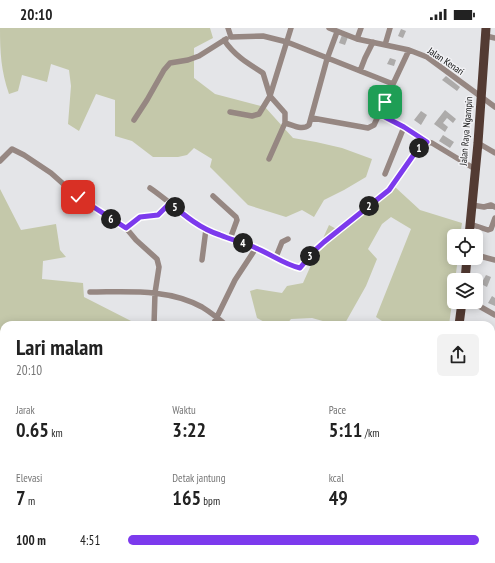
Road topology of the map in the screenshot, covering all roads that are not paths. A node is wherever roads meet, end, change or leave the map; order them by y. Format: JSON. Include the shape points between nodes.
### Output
{"nodes":[{"id":1,"x":228,"y":28,"type":"edge"},
{"id":2,"x":290,"y":28,"type":"edge"},
{"id":3,"x":329,"y":28,"type":"edge"},
{"id":4,"x":360,"y":28,"type":"edge"},
{"id":5,"x":390,"y":28,"type":"edge"},
{"id":6,"x":337,"y":32,"type":"junction"},
{"id":7,"x":489,"y":34,"type":"edge"},
{"id":8,"x":230,"y":37,"type":"junction"},
{"id":9,"x":357,"y":38,"type":"junction"},
{"id":10,"x":224,"y":40,"type":"junction"},
{"id":11,"x":287,"y":42,"type":"junction"},
{"id":12,"x":373,"y":42,"type":"junction"},
{"id":13,"x":385,"y":45,"type":"junction"},
{"id":14,"x":409,"y":50,"type":"junction"},
{"id":15,"x":327,"y":59,"type":"junction"},
{"id":16,"x":360,"y":71,"type":"junction"},
{"id":17,"x":393,"y":84,"type":"junction"},
{"id":18,"x":270,"y":96,"type":"junction"},
{"id":19,"x":481,"y":96,"type":"junction"},
{"id":20,"x":495,"y":107,"type":"edge"},
{"id":21,"x":230,"y":112,"type":"dead end"},
{"id":22,"x":379,"y":114,"type":"junction"},
{"id":23,"x":312,"y":118,"type":"junction"},
{"id":24,"x":134,"y":120,"type":"dead end"},
{"id":25,"x":285,"y":123,"type":"junction"},
{"id":26,"x":404,"y":127,"type":"junction"},
{"id":27,"x":427,"y":142,"type":"junction"},
{"id":28,"x":478,"y":143,"type":"junction"},
{"id":29,"x":495,"y":153,"type":"edge"},
{"id":30,"x":269,"y":159,"type":"dead end"},
{"id":31,"x":0,"y":161,"type":"edge"},
{"id":32,"x":475,"y":169,"type":"junction"},
{"id":33,"x":385,"y":174,"type":"dead end"},
{"id":34,"x":150,"y":188,"type":"dead end"},
{"id":35,"x":213,"y":196,"type":"dead end"},
{"id":36,"x":170,"y":203,"type":"junction"},
{"id":37,"x":472,"y":205,"type":"junction"},
{"id":38,"x":495,"y":207,"type":"edge"},
{"id":39,"x":495,"y":219,"type":"edge"},
{"id":40,"x":470,"y":224,"type":"junction"},
{"id":41,"x":126,"y":228,"type":"junction"},
{"id":42,"x":206,"y":229,"type":"junction"},
{"id":43,"x":470,"y":229,"type":"edge"},
{"id":44,"x":230,"y":239,"type":"junction"},
{"id":45,"x":288,"y":239,"type":"dead end"},
{"id":46,"x":256,"y":248,"type":"junction"},
{"id":47,"x":276,"y":257,"type":"junction"},
{"id":48,"x":483,"y":257,"type":"edge"},
{"id":49,"x":202,"y":260,"type":"dead end"},
{"id":50,"x":495,"y":260,"type":"edge"},
{"id":51,"x":90,"y":292,"type":"dead end"},
{"id":52,"x":155,"y":293,"type":"junction"},
{"id":53,"x":483,"y":308,"type":"edge"},
{"id":54,"x":461,"y":309,"type":"edge"},
{"id":55,"x":495,"y":315,"type":"edge"},
{"id":56,"x":216,"y":317,"type":"junction"},
{"id":57,"x":154,"y":321,"type":"edge"},
{"id":58,"x":214,"y":321,"type":"edge"},
{"id":59,"x":221,"y":321,"type":"edge"},
{"id":60,"x":460,"y":321,"type":"edge"}],
"edges":[{"from":1,"to":8,"type":"street"},
{"from":2,"to":11,"type":"street"},
{"from":3,"to":6,"type":"street","name":"Jalan Kenari"},
{"from":4,"to":9,"type":"street"},
{"from":5,"to":13,"type":"street"},
{"from":6,"to":9,"type":"street","name":"Jalan Kenari"},
{"from":6,"to":15,"type":"street"},
{"from":7,"to":19,"type":"main road","name":"Jalan Raya Ngampin"},
{"from":8,"to":10,"type":"street"},
{"from":8,"to":11,"type":"street","via":[[263,36]]},
{"from":9,"to":12,"type":"street","name":"Jalan Kenari"},
{"from":10,"to":18,"type":"street","via":[[241,59],[263,73]]},
{"from":10,"to":24,"type":"street","via":[[199,56],[170,63]]},
{"from":11,"to":15,"type":"street"},
{"from":11,"to":18,"type":"street"},
{"from":12,"to":13,"type":"street","name":"Jalan Kenari"},
{"from":12,"to":16,"type":"street"},
{"from":13,"to":14,"type":"street","name":"Jalan Kenari"},
{"from":14,"to":17,"type":"street"},
{"from":14,"to":19,"type":"street","name":"Jalan Kenari","via":[[427,57]]},
{"from":15,"to":16,"type":"street"},
{"from":15,"to":23,"type":"street"},
{"from":16,"to":17,"type":"street"},
{"from":17,"to":22,"type":"street"},
{"from":18,"to":21,"type":"street","via":[[257,115]]},
{"from":18,"to":25,"type":"street","via":[[285,113]]},
{"from":19,"to":20,"type":"street","name":"Jalan Kenari"},
{"from":19,"to":28,"type":"main road","name":"Jalan Raya Ngampin"},
{"from":22,"to":23,"type":"street","via":[[374,125],[368,128]]},
{"from":22,"to":26,"type":"street"},
{"from":23,"to":25,"type":"street","via":[[306,128]]},
{"from":25,"to":30,"type":"street"},
{"from":26,"to":27,"type":"street"},
{"from":26,"to":33,"type":"street"},
{"from":27,"to":32,"type":"street"},
{"from":27,"to":47,"type":"street","via":[[417,150],[389,190],[324,242],[300,268]]},
{"from":28,"to":29,"type":"street"},
{"from":28,"to":32,"type":"main road","name":"Jalan Raya Ngampin"},
{"from":31,"to":41,"type":"street","via":[[10,150],[18,152],[51,173],[78,197]]},
{"from":32,"to":37,"type":"main road","name":"Jalan Raya Ngampin"},
{"from":34,"to":36,"type":"street"},
{"from":35,"to":44,"type":"street","via":[[236,216]]},
{"from":36,"to":41,"type":"street","via":[[158,215],[140,217]]},
{"from":36,"to":42,"type":"street","via":[[183,215]]},
{"from":37,"to":38,"type":"street"},
{"from":37,"to":40,"type":"main road","name":"Jalan Raya Ngampin"},
{"from":39,"to":40,"type":"street","via":[[488,230]]},
{"from":40,"to":43,"type":"main road","name":"Jalan Raya Ngampin"},
{"from":41,"to":52,"type":"street","via":[[157,259],[159,267]]},
{"from":42,"to":44,"type":"street"},
{"from":42,"to":49,"type":"street"},
{"from":44,"to":46,"type":"street"},
{"from":45,"to":47,"type":"street","via":[[282,242]]},
{"from":46,"to":47,"type":"street"},
{"from":46,"to":56,"type":"street","via":[[235,280]]},
{"from":48,"to":50,"type":"street"},
{"from":51,"to":52,"type":"street"},
{"from":52,"to":56,"type":"street","via":[[184,299]]},
{"from":52,"to":57,"type":"street"},
{"from":53,"to":55,"type":"street"},
{"from":54,"to":60,"type":"main road"},
{"from":56,"to":58,"type":"street"},
{"from":56,"to":59,"type":"street"}]}
